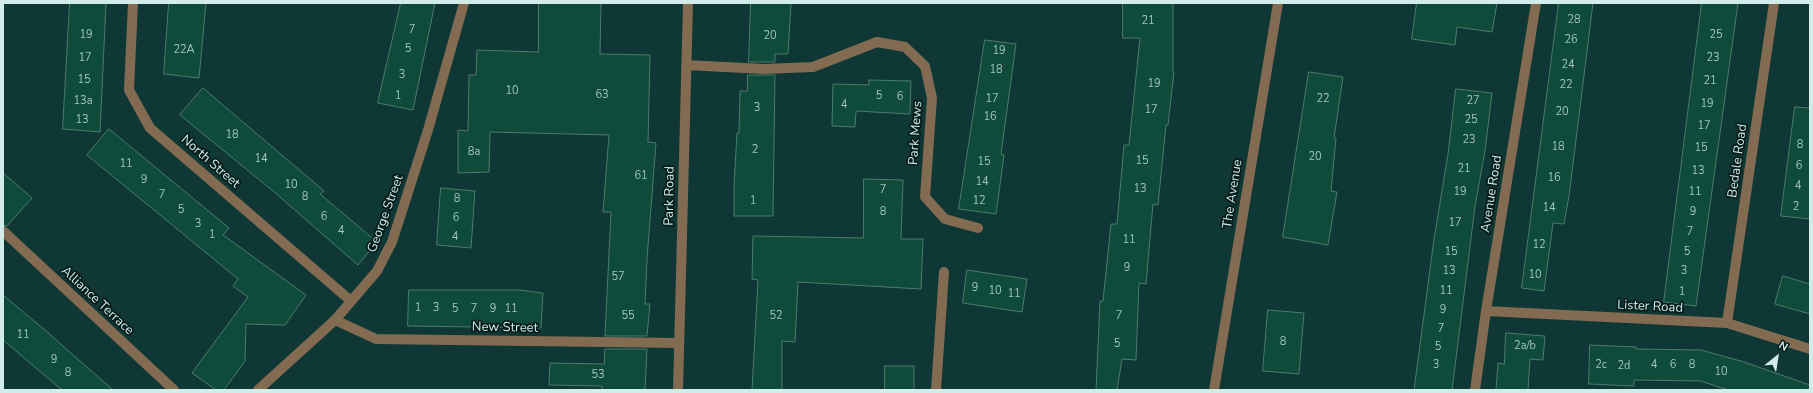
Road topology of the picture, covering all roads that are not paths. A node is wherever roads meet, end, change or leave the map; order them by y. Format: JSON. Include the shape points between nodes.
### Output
{"nodes":[{"id":1,"x":133,"y":3,"type":"edge"},
{"id":2,"x":464,"y":3,"type":"edge"},
{"id":3,"x":688,"y":3,"type":"edge"},
{"id":4,"x":1278,"y":3,"type":"edge"},
{"id":5,"x":1536,"y":3,"type":"edge"},
{"id":6,"x":1774,"y":3,"type":"edge"},
{"id":7,"x":686,"y":65,"type":"junction"},
{"id":8,"x":978,"y":228,"type":"dead end"},
{"id":9,"x":3,"y":231,"type":"edge"},
{"id":10,"x":944,"y":272,"type":"dead end"},
{"id":11,"x":351,"y":301,"type":"junction"},
{"id":12,"x":1486,"y":311,"type":"junction"},
{"id":13,"x":335,"y":320,"type":"junction"},
{"id":14,"x":1727,"y":323,"type":"junction"},
{"id":15,"x":679,"y":343,"type":"junction"},
{"id":16,"x":1810,"y":349,"type":"edge"},
{"id":17,"x":174,"y":390,"type":"edge"},
{"id":18,"x":258,"y":390,"type":"edge"},
{"id":19,"x":678,"y":390,"type":"edge"},
{"id":20,"x":936,"y":390,"type":"edge"},
{"id":21,"x":1214,"y":390,"type":"edge"},
{"id":22,"x":1475,"y":390,"type":"edge"}],
"edges":[{"from":1,"to":11,"type":"street","name":"North Street","via":[[129,90],[150,128]]},
{"from":2,"to":11,"type":"street","name":"George Street","via":[[428,130],[392,242],[377,271]]},
{"from":3,"to":7,"type":"street","name":"Park Road"},
{"from":4,"to":21,"type":"street","name":"The Avenue"},
{"from":5,"to":12,"type":"street","name":"Avenue Road"},
{"from":6,"to":14,"type":"street","name":"Bedale Road"},
{"from":7,"to":8,"type":"street","name":"Park Mews","via":[[764,69],[813,67],[877,42],[905,47],[925,66],[932,98],[924,197],[945,219]]},
{"from":7,"to":15,"type":"street","name":"Park Road"},
{"from":9,"to":17,"type":"street","name":"Alliance Terrace"},
{"from":10,"to":20,"type":"street"},
{"from":11,"to":13,"type":"street","name":"George Street"},
{"from":12,"to":14,"type":"street","name":"Lister Road"},
{"from":12,"to":22,"type":"street","name":"Avenue Road"},
{"from":13,"to":15,"type":"street","name":"New Street","via":[[376,339]]},
{"from":13,"to":18,"type":"street","name":"George Street"},
{"from":14,"to":16,"type":"street","name":"Lister Road"},
{"from":15,"to":19,"type":"street","name":"Park Road"}]}
